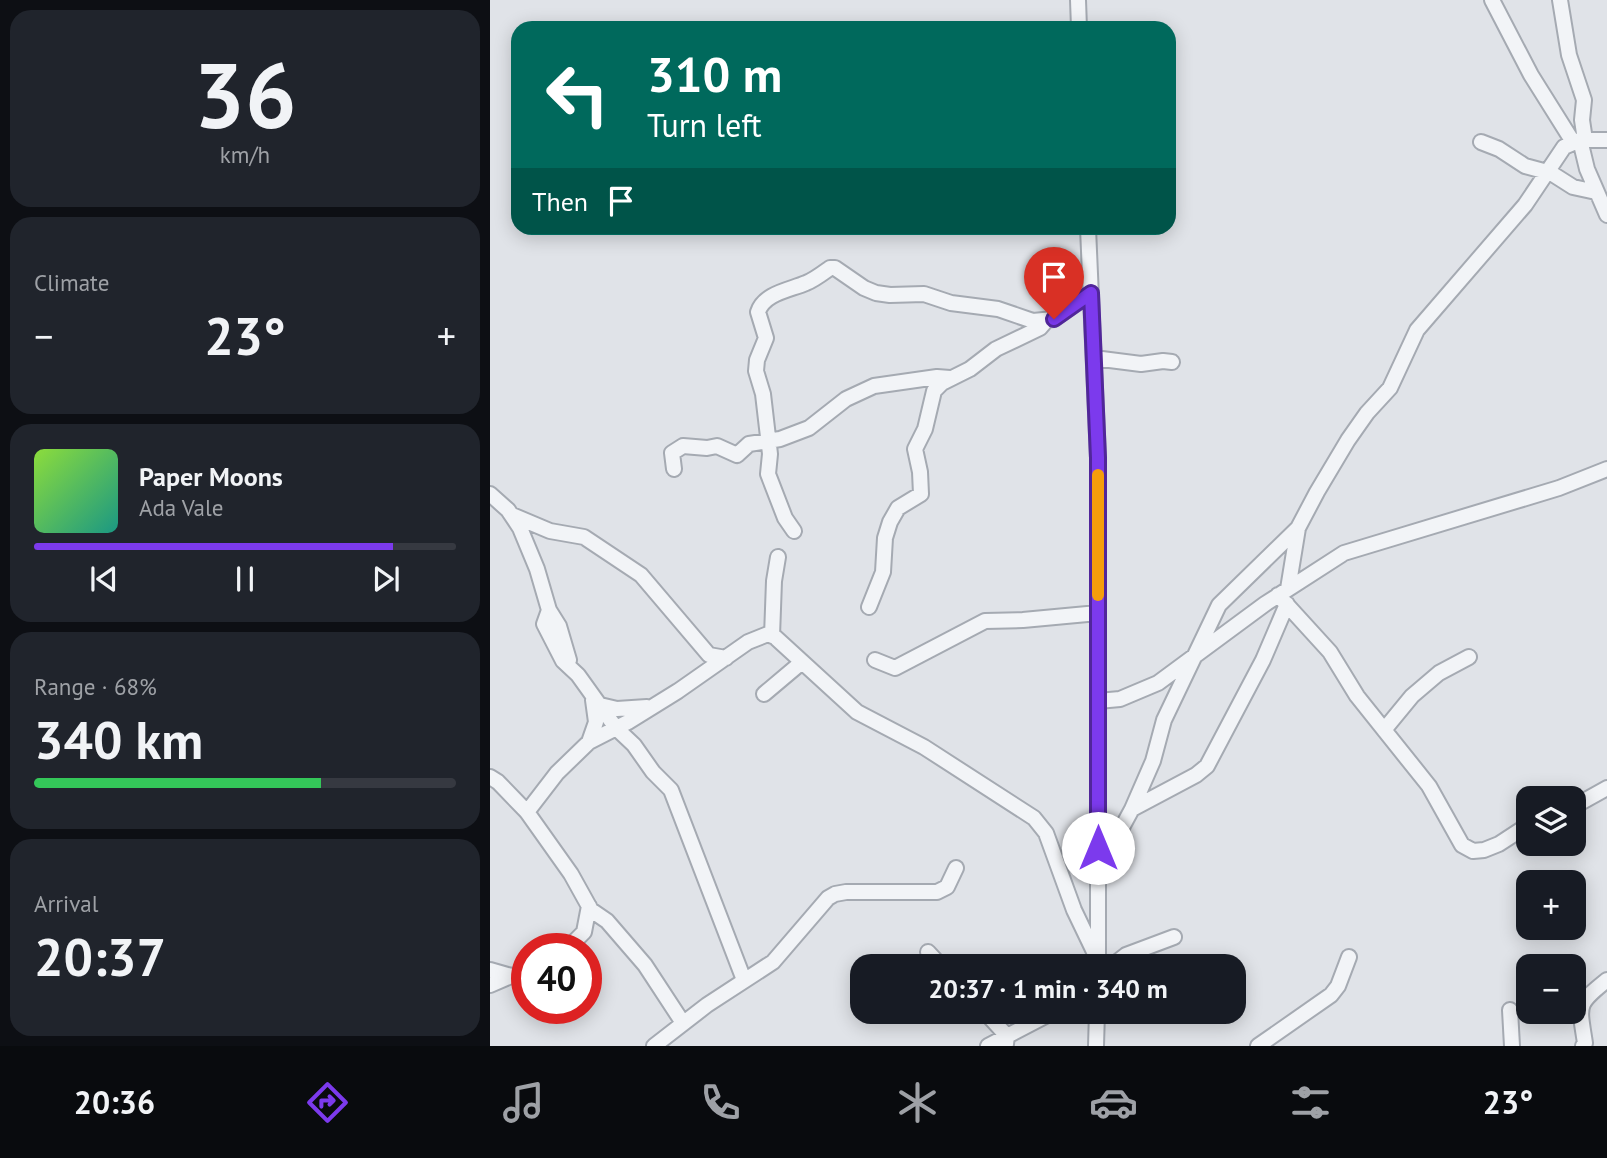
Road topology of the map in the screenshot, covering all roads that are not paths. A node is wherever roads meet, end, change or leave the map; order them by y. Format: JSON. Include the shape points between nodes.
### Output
{"nodes":[{"id":1,"x":1078,"y":0,"type":"edge"},
{"id":2,"x":1492,"y":0,"type":"edge"},
{"id":3,"x":1560,"y":0,"type":"edge"},
{"id":4,"x":1079,"y":21,"type":"edge"},
{"id":5,"x":1607,"y":140,"type":"edge"},
{"id":6,"x":1579,"y":141,"type":"junction"},
{"id":7,"x":1482,"y":142,"type":"dead end"},
{"id":8,"x":1548,"y":173,"type":"junction"},
{"id":9,"x":1596,"y":192,"type":"junction"},
{"id":10,"x":1607,"y":215,"type":"edge"},
{"id":11,"x":1088,"y":235,"type":"edge"},
{"id":12,"x":1091,"y":293,"type":"junction"},
{"id":13,"x":1046,"y":321,"type":"junction"},
{"id":14,"x":1094,"y":358,"type":"junction"},
{"id":15,"x":1172,"y":362,"type":"dead end"},
{"id":16,"x":951,"y":379,"type":"junction"},
{"id":17,"x":768,"y":441,"type":"junction"},
{"id":18,"x":674,"y":469,"type":"dead end"},
{"id":19,"x":1607,"y":469,"type":"edge"},
{"id":20,"x":490,"y":494,"type":"edge"},
{"id":21,"x":512,"y":515,"type":"junction"},
{"id":22,"x":1298,"y":528,"type":"junction"},
{"id":23,"x":794,"y":531,"type":"dead end"},
{"id":24,"x":778,"y":557,"type":"dead end"},
{"id":25,"x":1284,"y":596,"type":"junction"},
{"id":26,"x":869,"y":607,"type":"dead end"},
{"id":27,"x":1098,"y":612,"type":"junction"},
{"id":28,"x":772,"y":636,"type":"junction"},
{"id":29,"x":1197,"y":654,"type":"junction"},
{"id":30,"x":1469,"y":657,"type":"dead end"},
{"id":31,"x":726,"y":658,"type":"junction"},
{"id":32,"x":875,"y":660,"type":"dead end"},
{"id":33,"x":802,"y":663,"type":"junction"},
{"id":34,"x":590,"y":690,"type":"junction"},
{"id":35,"x":764,"y":694,"type":"dead end"},
{"id":36,"x":1098,"y":701,"type":"junction"},
{"id":37,"x":600,"y":705,"type":"junction"},
{"id":38,"x":648,"y":707,"type":"junction"},
{"id":39,"x":615,"y":728,"type":"junction"},
{"id":40,"x":1384,"y":730,"type":"junction"},
{"id":41,"x":589,"y":742,"type":"junction"},
{"id":42,"x":490,"y":777,"type":"edge"},
{"id":43,"x":1607,"y":788,"type":"edge"},
{"id":44,"x":1586,"y":800,"type":"edge"},
{"id":45,"x":1132,"y":809,"type":"junction"},
{"id":46,"x":527,"y":812,"type":"junction"},
{"id":47,"x":1516,"y":832,"type":"edge"},
{"id":48,"x":956,"y":868,"type":"dead end"},
{"id":49,"x":1098,"y":873,"type":"junction"},
{"id":50,"x":589,"y":906,"type":"junction"},
{"id":51,"x":604,"y":919,"type":"junction"},
{"id":52,"x":584,"y":932,"type":"joint"},
{"id":53,"x":1174,"y":937,"type":"dead end"},
{"id":54,"x":1094,"y":954,"type":"edge"},
{"id":55,"x":1098,"y":954,"type":"edge"},
{"id":56,"x":1129,"y":954,"type":"edge"},
{"id":57,"x":1349,"y":957,"type":"dead end"},
{"id":58,"x":490,"y":970,"type":"edge"},
{"id":59,"x":511,"y":976,"type":"joint"},
{"id":60,"x":744,"y":980,"type":"junction"},
{"id":61,"x":1607,"y":980,"type":"edge"},
{"id":62,"x":490,"y":985,"type":"edge"},
{"id":63,"x":1510,"y":1010,"type":"dead end"},
{"id":64,"x":683,"y":1024,"type":"junction"},
{"id":65,"x":994,"y":1024,"type":"edge"},
{"id":66,"x":1034,"y":1024,"type":"edge"},
{"id":67,"x":1097,"y":1024,"type":"edge"},
{"id":68,"x":1006,"y":1041,"type":"edge"},
{"id":69,"x":654,"y":1046,"type":"edge"},
{"id":70,"x":988,"y":1046,"type":"edge"},
{"id":71,"x":1096,"y":1046,"type":"edge"},
{"id":72,"x":1258,"y":1046,"type":"edge"},
{"id":73,"x":1512,"y":1046,"type":"edge"},
{"id":74,"x":1583,"y":1046,"type":"edge"}],
"edges":[{"from":1,"to":4,"type":"street"},
{"from":2,"to":6,"type":"street","via":[[1531,75]]},
{"from":3,"to":6,"type":"street","via":[[1569,55],[1584,100]]},
{"from":5,"to":6,"type":"street"},
{"from":6,"to":8,"type":"street","via":[[1564,147]]},
{"from":6,"to":9,"type":"street"},
{"from":7,"to":8,"type":"street"},
{"from":8,"to":9,"type":"street","via":[[1573,187]]},
{"from":8,"to":22,"type":"street","via":[[1417,330],[1390,388],[1348,440]]},
{"from":9,"to":10,"type":"street"},
{"from":11,"to":12,"type":"street"},
{"from":12,"to":13,"type":"street"},
{"from":12,"to":14,"type":"street"},
{"from":13,"to":16,"type":"street"},
{"from":13,"to":17,"type":"street","via":[[924,294],[876,293],[831,268],[759,307],[765,338],[756,371]]},
{"from":14,"to":15,"type":"street","via":[[1141,365]]},
{"from":14,"to":27,"type":"street"},
{"from":16,"to":17,"type":"street","via":[[874,386],[846,399],[809,428]]},
{"from":16,"to":26,"type":"street","via":[[934,391],[915,449],[921,494],[898,508],[890,522],[883,572]]},
{"from":17,"to":18,"type":"street","via":[[749,444],[737,455],[716,446],[682,446],[672,453]]},
{"from":17,"to":23,"type":"street","via":[[768,474]]},
{"from":19,"to":25,"type":"street","via":[[1344,553]]},
{"from":20,"to":21,"type":"street"},
{"from":21,"to":31,"type":"street","via":[[599,545],[641,575],[709,655]]},
{"from":21,"to":34,"type":"street","via":[[559,625],[568,658]]},
{"from":22,"to":25,"type":"street"},
{"from":22,"to":29,"type":"street","via":[[1219,605]]},
{"from":24,"to":28,"type":"street"},
{"from":25,"to":29,"type":"street"},
{"from":25,"to":40,"type":"street"},
{"from":25,"to":45,"type":"street","via":[[1263,660],[1204,771]]},
{"from":27,"to":32,"type":"street","via":[[985,621],[895,668]]},
{"from":27,"to":36,"type":"street"},
{"from":28,"to":31,"type":"street","via":[[760,636]]},
{"from":28,"to":33,"type":"street"},
{"from":29,"to":36,"type":"street","via":[[1139,693]]},
{"from":29,"to":45,"type":"street","via":[[1164,720],[1153,761]]},
{"from":30,"to":40,"type":"street","via":[[1439,673],[1408,699]]},
{"from":31,"to":38,"type":"street"},
{"from":33,"to":35,"type":"street"},
{"from":33,"to":54,"type":"street","via":[[857,712],[924,747],[1034,818],[1046,833]]},
{"from":34,"to":37,"type":"street"},
{"from":34,"to":41,"type":"street","via":[[596,722]]},
{"from":36,"to":49,"type":"street"},
{"from":37,"to":38,"type":"street"},
{"from":37,"to":39,"type":"street"},
{"from":38,"to":39,"type":"street"},
{"from":39,"to":41,"type":"street"},
{"from":39,"to":60,"type":"street","via":[[671,790]]},
{"from":40,"to":47,"type":"street","via":[[1429,786],[1458,840],[1468,849],[1491,848]]},
{"from":41,"to":46,"type":"street"},
{"from":42,"to":46,"type":"street"},
{"from":43,"to":44,"type":"street"},
{"from":45,"to":49,"type":"street"},
{"from":46,"to":50,"type":"street"},
{"from":48,"to":60,"type":"street","via":[[947,887],[937,892],[835,894],[773,962]]},
{"from":49,"to":55,"type":"street"},
{"from":50,"to":51,"type":"street"},
{"from":50,"to":52,"type":"street"},
{"from":51,"to":52,"type":"street"},
{"from":51,"to":64,"type":"street","via":[[645,965]]},
{"from":53,"to":56,"type":"street"},
{"from":57,"to":72,"type":"street","via":[[1331,995]]},
{"from":58,"to":59,"type":"street"},
{"from":59,"to":62,"type":"street"},
{"from":60,"to":64,"type":"street"},
{"from":61,"to":74,"type":"street","via":[[1580,1006]]},
{"from":63,"to":73,"type":"street"},
{"from":64,"to":69,"type":"street"},
{"from":65,"to":68,"type":"street"},
{"from":66,"to":68,"type":"street"},
{"from":67,"to":71,"type":"street"},
{"from":68,"to":70,"type":"street"}]}
